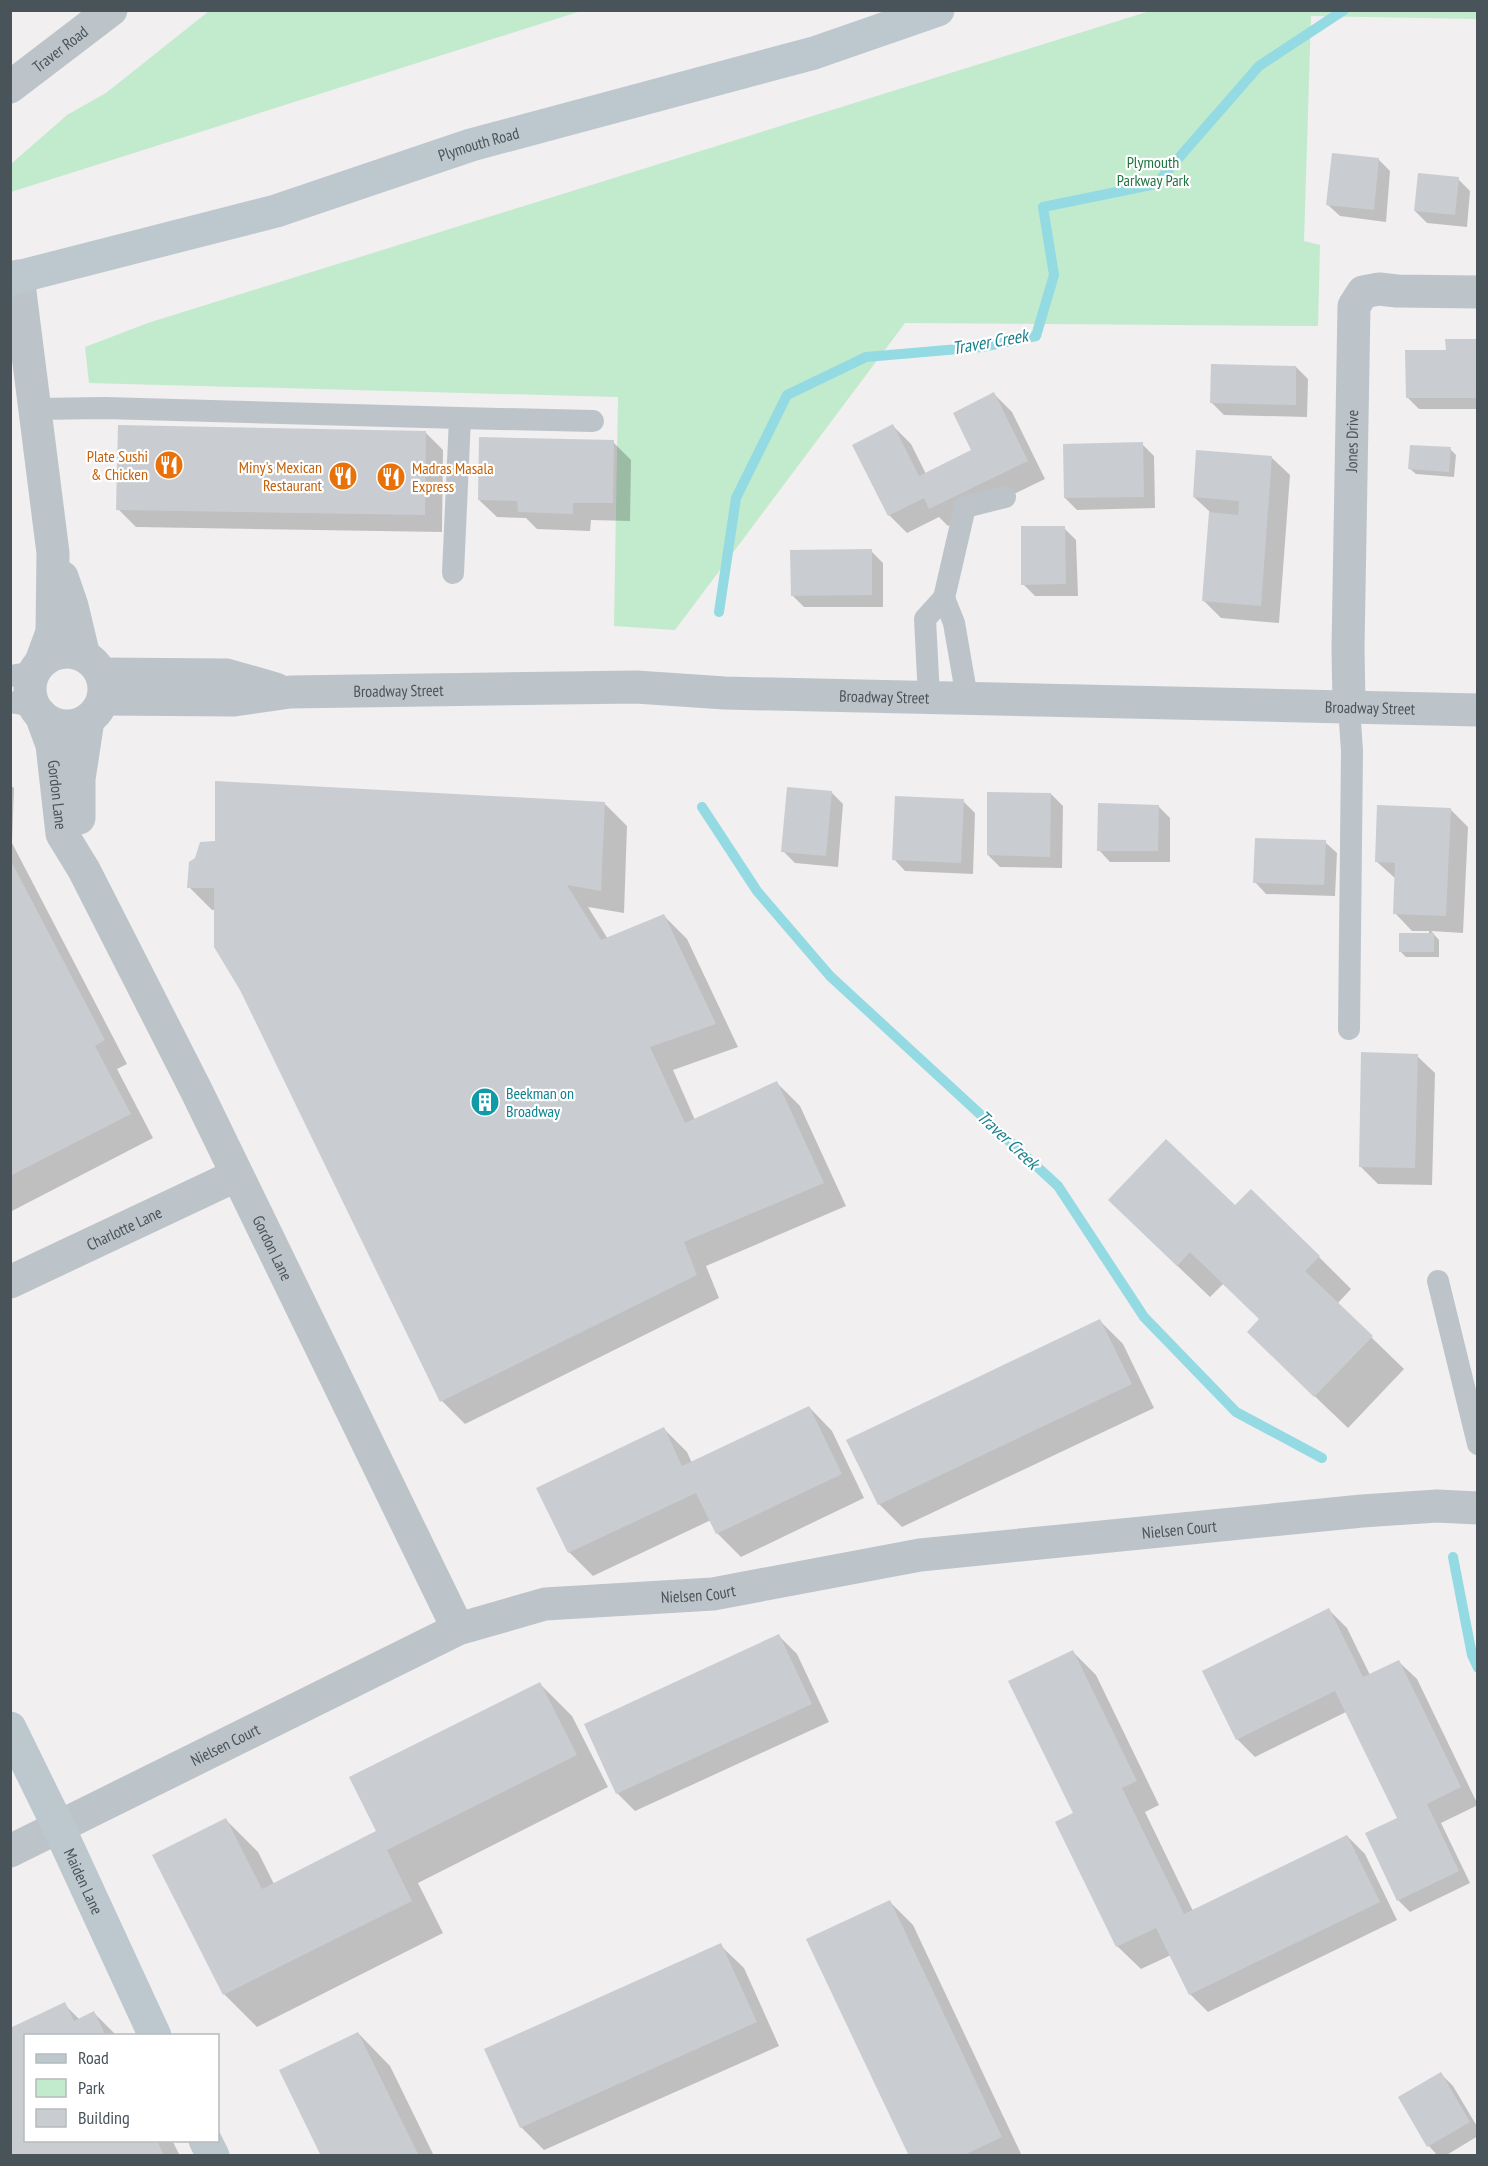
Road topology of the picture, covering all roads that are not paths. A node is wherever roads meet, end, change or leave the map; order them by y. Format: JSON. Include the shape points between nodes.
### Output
{"nodes":[{"id":1,"x":111,"y":10,"type":"edge"},
{"id":2,"x":939,"y":10,"type":"edge"},
{"id":3,"x":10,"y":87,"type":"edge"},
{"id":4,"x":14,"y":278,"type":"edge"},
{"id":5,"x":1478,"y":292,"type":"edge"},
{"id":6,"x":35,"y":410,"type":"junction"},
{"id":7,"x":460,"y":418,"type":"junction"},
{"id":8,"x":593,"y":421,"type":"dead end"},
{"id":9,"x":1005,"y":497,"type":"dead end"},
{"id":10,"x":53,"y":553,"type":"junction"},
{"id":11,"x":453,"y":573,"type":"dead end"},
{"id":12,"x":944,"y":598,"type":"junction"},
{"id":13,"x":29,"y":670,"type":"edge"},
{"id":14,"x":94,"y":687,"type":"junction"},
{"id":15,"x":929,"y":697,"type":"junction"},
{"id":16,"x":967,"y":698,"type":"junction"},
{"id":17,"x":1349,"y":707,"type":"junction"},
{"id":18,"x":29,"y":708,"type":"edge"},
{"id":19,"x":1478,"y":710,"type":"edge"},
{"id":20,"x":84,"y":870,"type":"junction"},
{"id":21,"x":1350,"y":1029,"type":"dead end"},
{"id":22,"x":237,"y":1175,"type":"junction"},
{"id":23,"x":1438,"y":1281,"type":"dead end"},
{"id":24,"x":10,"y":1282,"type":"edge"},
{"id":25,"x":1478,"y":1444,"type":"edge"},
{"id":26,"x":1478,"y":1508,"type":"edge"},
{"id":27,"x":458,"y":1629,"type":"junction"},
{"id":28,"x":10,"y":1728,"type":"edge"},
{"id":29,"x":59,"y":1827,"type":"junction"},
{"id":30,"x":10,"y":1851,"type":"edge"},
{"id":31,"x":153,"y":2034,"type":"edge"},
{"id":32,"x":206,"y":2142,"type":"edge"},
{"id":33,"x":213,"y":2156,"type":"edge"}],
"edges":[{"from":1,"to":3,"type":"street","name":"Traver Road"},
{"from":2,"to":4,"type":"main road","name":"Plymouth Road","via":[[814,53],[471,145],[276,211]]},
{"from":4,"to":6,"type":"street"},
{"from":5,"to":17,"type":"street","name":"Jones Drive","via":[[1379,289],[1363,292],[1354,306]]},
{"from":6,"to":7,"type":"lane","via":[[105,408]]},
{"from":6,"to":10,"type":"street"},
{"from":7,"to":8,"type":"lane"},
{"from":7,"to":11,"type":"lane"},
{"from":9,"to":12,"type":"lane","via":[[965,507]]},
{"from":10,"to":13,"type":"street","via":[[52,632]]},
{"from":10,"to":14,"type":"street"},
{"from":12,"to":15,"type":"lane","via":[[925,619]]},
{"from":12,"to":16,"type":"lane","via":[[954,623]]},
{"from":13,"to":14,"type":"street","via":[[62,652]]},
{"from":13,"to":18,"type":"street"},
{"from":14,"to":15,"type":"street","name":"Broadway Street","via":[[227,675],[290,692],[636,687]]},
{"from":14,"to":18,"type":"street","via":[[77,724],[52,723]]},
{"from":14,"to":20,"type":"street","name":"Gordon Lane","via":[[79,778],[78,828]]},
{"from":15,"to":16,"type":"street","name":"Broadway Street"},
{"from":16,"to":17,"type":"street","name":"Broadway Street"},
{"from":17,"to":19,"type":"street","name":"Broadway Street"},
{"from":17,"to":21,"type":"lane"},
{"from":18,"to":20,"type":"street","name":"Gordon Lane","via":[[52,746],[62,834]]},
{"from":20,"to":22,"type":"street","name":"Gordon Lane"},
{"from":22,"to":24,"type":"street","name":"Charlotte Lane"},
{"from":22,"to":27,"type":"street","name":"Gordon Lane"},
{"from":23,"to":25,"type":"lane"},
{"from":26,"to":27,"type":"street","name":"Nielsen Court","via":[[1437,1506],[1350,1512],[920,1556],[713,1594],[545,1604]]},
{"from":27,"to":29,"type":"street","name":"Nielsen Court"},
{"from":28,"to":29,"type":"main road","name":"Maiden Lane"},
{"from":29,"to":30,"type":"street","name":"Nielsen Court"},
{"from":29,"to":31,"type":"main road","name":"Maiden Lane"},
{"from":32,"to":33,"type":"main road"}]}
